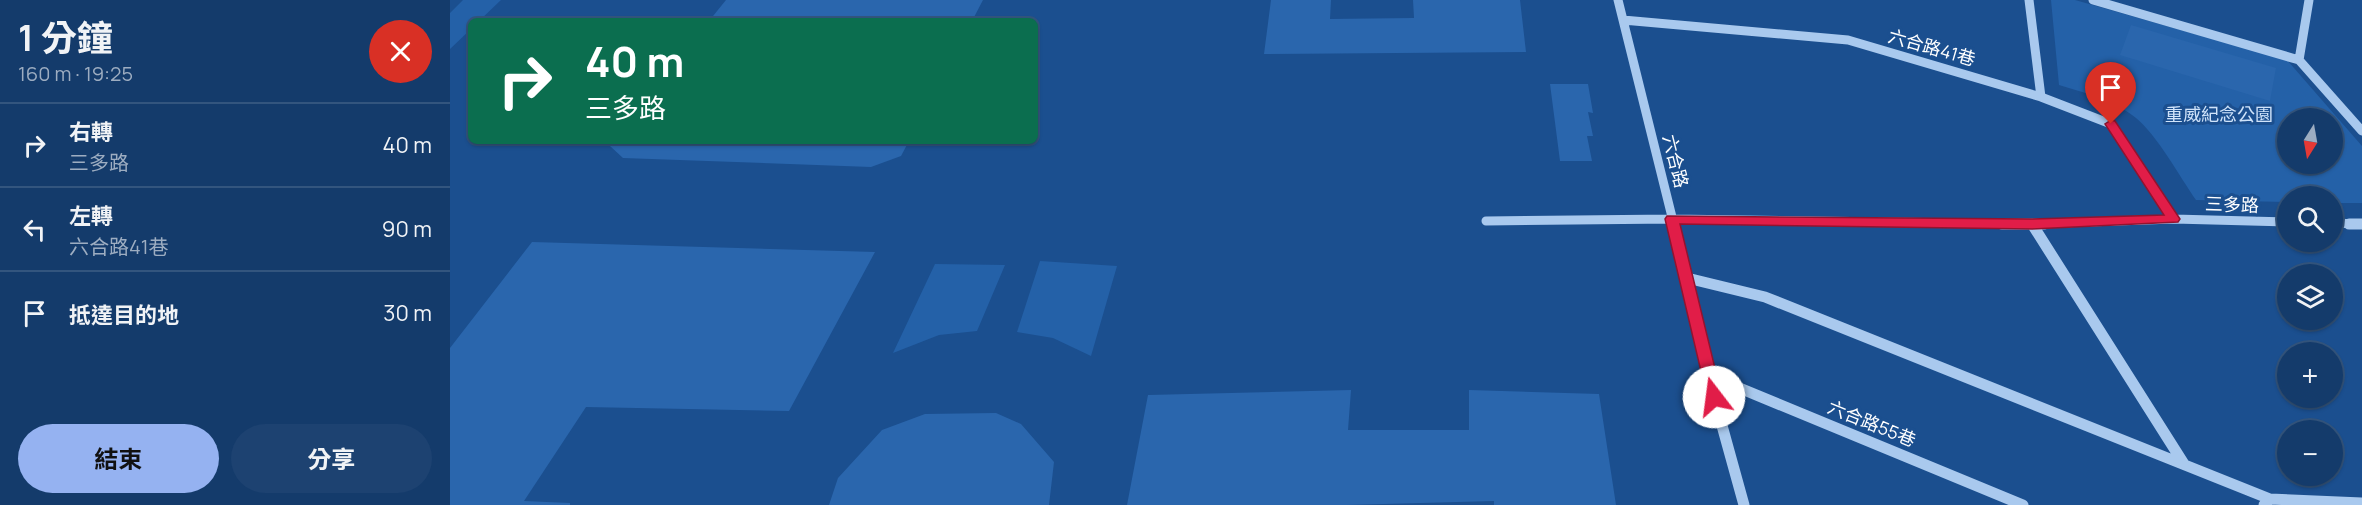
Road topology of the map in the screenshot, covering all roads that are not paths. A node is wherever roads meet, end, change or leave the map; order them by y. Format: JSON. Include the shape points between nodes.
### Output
{"nodes":[{"id":1,"x":1618,"y":0,"type":"edge"},
{"id":2,"x":2029,"y":0,"type":"edge"},
{"id":3,"x":2093,"y":0,"type":"edge"},
{"id":4,"x":2309,"y":0,"type":"edge"},
{"id":5,"x":1623,"y":20,"type":"junction"},
{"id":6,"x":2299,"y":60,"type":"junction"},
{"id":7,"x":2041,"y":97,"type":"junction"},
{"id":8,"x":2362,"y":131,"type":"edge"},
{"id":9,"x":1672,"y":219,"type":"junction"},
{"id":10,"x":2174,"y":219,"type":"junction"},
{"id":11,"x":1486,"y":221,"type":"dead end"},
{"id":12,"x":2277,"y":222,"type":"edge"},
{"id":13,"x":2343,"y":223,"type":"edge"},
{"id":14,"x":2032,"y":224,"type":"junction"},
{"id":15,"x":2362,"y":224,"type":"edge"},
{"id":16,"x":1687,"y":278,"type":"junction"},
{"id":17,"x":1708,"y":375,"type":"junction"},
{"id":18,"x":2184,"y":465,"type":"junction"},
{"id":19,"x":2267,"y":502,"type":"edge"},
{"id":20,"x":2362,"y":503,"type":"edge"},
{"id":21,"x":1744,"y":505,"type":"edge"},
{"id":22,"x":2023,"y":505,"type":"edge"}],
"edges":[{"from":1,"to":5,"type":"street","name":"六合路"},
{"from":2,"to":7,"type":"street"},
{"from":3,"to":6,"type":"street"},
{"from":4,"to":6,"type":"street"},
{"from":5,"to":7,"type":"street","name":"六合路41巷","via":[[1848,40]]},
{"from":5,"to":9,"type":"street","name":"六合路"},
{"from":6,"to":8,"type":"street"},
{"from":7,"to":10,"type":"street","name":"六合路41巷","via":[[2111,124]]},
{"from":9,"to":11,"type":"street","name":"三多路"},
{"from":9,"to":14,"type":"street","name":"三多路"},
{"from":9,"to":16,"type":"street","name":"六合路"},
{"from":10,"to":12,"type":"street","name":"三多路"},
{"from":10,"to":14,"type":"street","name":"三多路"},
{"from":13,"to":15,"type":"street"},
{"from":14,"to":18,"type":"street"},
{"from":16,"to":17,"type":"street","name":"六合路"},
{"from":16,"to":18,"type":"street","via":[[1765,297]]},
{"from":17,"to":21,"type":"street","name":"六合路"},
{"from":17,"to":22,"type":"street","name":"六合路55巷"},
{"from":18,"to":19,"type":"street"},
{"from":19,"to":20,"type":"street"}]}
